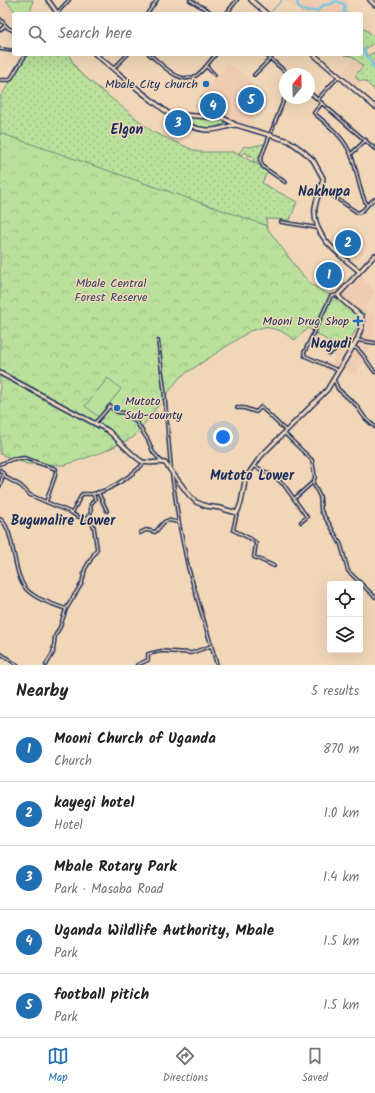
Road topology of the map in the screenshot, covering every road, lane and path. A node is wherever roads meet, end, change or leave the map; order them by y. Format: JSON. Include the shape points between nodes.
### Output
{"nodes":[{"id":1,"x":48,"y":0,"type":"edge"},
{"id":2,"x":70,"y":0,"type":"edge"},
{"id":3,"x":158,"y":0,"type":"edge"},
{"id":4,"x":190,"y":0,"type":"edge"},
{"id":5,"x":237,"y":0,"type":"edge"},
{"id":6,"x":250,"y":0,"type":"edge"},
{"id":7,"x":370,"y":0,"type":"edge"},
{"id":8,"x":375,"y":5,"type":"edge"},
{"id":9,"x":57,"y":12,"type":"edge"},
{"id":10,"x":59,"y":12,"type":"edge"},
{"id":11,"x":149,"y":12,"type":"edge"},
{"id":12,"x":211,"y":12,"type":"edge"},
{"id":13,"x":228,"y":12,"type":"edge"},
{"id":14,"x":265,"y":12,"type":"edge"},
{"id":15,"x":0,"y":19,"type":"edge"},
{"id":16,"x":5,"y":26,"type":"junction"},
{"id":17,"x":0,"y":30,"type":"edge"},
{"id":18,"x":12,"y":30,"type":"edge"},
{"id":19,"x":0,"y":49,"type":"edge"},
{"id":20,"x":12,"y":51,"type":"edge"},
{"id":21,"x":25,"y":56,"type":"edge"},
{"id":22,"x":97,"y":56,"type":"edge"},
{"id":23,"x":126,"y":56,"type":"edge"},
{"id":24,"x":152,"y":56,"type":"edge"},
{"id":25,"x":214,"y":56,"type":"edge"},
{"id":26,"x":268,"y":56,"type":"edge"},
{"id":27,"x":315,"y":56,"type":"edge"},
{"id":28,"x":270,"y":58,"type":"junction"},
{"id":29,"x":206,"y":66,"type":"junction"},
{"id":30,"x":281,"y":68,"type":"edge"},
{"id":31,"x":113,"y":69,"type":"junction"},
{"id":32,"x":215,"y":75,"type":"dead end"},
{"id":33,"x":254,"y":75,"type":"dead end"},
{"id":34,"x":339,"y":76,"type":"junction"},
{"id":35,"x":0,"y":80,"type":"edge"},
{"id":36,"x":315,"y":97,"type":"edge"},
{"id":37,"x":318,"y":99,"type":"junction"},
{"id":38,"x":322,"y":103,"type":"junction"},
{"id":39,"x":282,"y":104,"type":"edge"},
{"id":40,"x":375,"y":107,"type":"edge"},
{"id":41,"x":169,"y":114,"type":"junction"},
{"id":42,"x":230,"y":121,"type":"junction"},
{"id":43,"x":236,"y":125,"type":"junction"},
{"id":44,"x":229,"y":126,"type":"junction"},
{"id":45,"x":269,"y":135,"type":"junction"},
{"id":46,"x":366,"y":140,"type":"junction"},
{"id":47,"x":375,"y":149,"type":"edge"},
{"id":48,"x":351,"y":154,"type":"junction"},
{"id":49,"x":285,"y":182,"type":"dead end"},
{"id":50,"x":321,"y":188,"type":"junction"},
{"id":51,"x":375,"y":199,"type":"edge"},
{"id":52,"x":368,"y":205,"type":"junction"},
{"id":53,"x":282,"y":222,"type":"dead end"},
{"id":54,"x":318,"y":228,"type":"junction"},
{"id":55,"x":375,"y":255,"type":"edge"},
{"id":56,"x":359,"y":271,"type":"junction"},
{"id":57,"x":338,"y":294,"type":"junction"},
{"id":58,"x":357,"y":340,"type":"junction"},
{"id":59,"x":158,"y":341,"type":"dead end"},
{"id":60,"x":375,"y":343,"type":"edge"},
{"id":61,"x":354,"y":346,"type":"junction"},
{"id":62,"x":329,"y":354,"type":"dead end"},
{"id":63,"x":339,"y":371,"type":"junction"},
{"id":64,"x":375,"y":372,"type":"edge"},
{"id":65,"x":0,"y":373,"type":"edge"},
{"id":66,"x":334,"y":380,"type":"junction"},
{"id":67,"x":237,"y":408,"type":"dead end"},
{"id":68,"x":95,"y":423,"type":"junction"},
{"id":69,"x":375,"y":427,"type":"edge"},
{"id":70,"x":285,"y":432,"type":"junction"},
{"id":71,"x":144,"y":462,"type":"junction"},
{"id":72,"x":162,"y":462,"type":"junction"},
{"id":73,"x":0,"y":464,"type":"edge"},
{"id":74,"x":254,"y":466,"type":"junction"},
{"id":75,"x":0,"y":470,"type":"edge"},
{"id":76,"x":171,"y":470,"type":"junction"},
{"id":77,"x":3,"y":474,"type":"junction"},
{"id":78,"x":313,"y":482,"type":"junction"},
{"id":79,"x":0,"y":486,"type":"edge"},
{"id":80,"x":98,"y":492,"type":"junction"},
{"id":81,"x":93,"y":494,"type":"junction"},
{"id":82,"x":295,"y":498,"type":"junction"},
{"id":83,"x":46,"y":502,"type":"junction"},
{"id":84,"x":107,"y":511,"type":"dead end"},
{"id":85,"x":73,"y":513,"type":"junction"},
{"id":86,"x":237,"y":513,"type":"junction"},
{"id":87,"x":86,"y":518,"type":"junction"},
{"id":88,"x":0,"y":519,"type":"edge"},
{"id":89,"x":301,"y":522,"type":"dead end"},
{"id":90,"x":180,"y":523,"type":"junction"},
{"id":91,"x":140,"y":533,"type":"dead end"},
{"id":92,"x":274,"y":566,"type":"dead end"},
{"id":93,"x":375,"y":597,"type":"edge"},
{"id":94,"x":66,"y":609,"type":"junction"},
{"id":95,"x":211,"y":646,"type":"junction"},
{"id":96,"x":0,"y":653,"type":"edge"},
{"id":97,"x":17,"y":665,"type":"edge"},
{"id":98,"x":46,"y":665,"type":"edge"},
{"id":99,"x":137,"y":665,"type":"edge"},
{"id":100,"x":217,"y":665,"type":"edge"}],
"edges":[{"from":1,"to":9,"type":"street"},
{"from":2,"to":10,"type":"street"},
{"from":3,"to":11,"type":"street"},
{"from":4,"to":12,"type":"street"},
{"from":5,"to":13,"type":"street"},
{"from":6,"to":14,"type":"street"},
{"from":7,"to":8,"type":"street"},
{"from":15,"to":16,"type":"street"},
{"from":16,"to":17,"type":"street"},
{"from":16,"to":18,"type":"street"},
{"from":19,"to":20,"type":"street"},
{"from":21,"to":35,"type":"street","via":[[10,80]]},
{"from":22,"to":31,"type":"street"},
{"from":23,"to":31,"type":"street"},
{"from":24,"to":29,"type":"street","via":[[180,78],[193,77]]},
{"from":25,"to":29,"type":"street"},
{"from":26,"to":28,"type":"street"},
{"from":27,"to":34,"type":"street"},
{"from":28,"to":30,"type":"street"},
{"from":28,"to":33,"type":"street"},
{"from":29,"to":32,"type":"street"},
{"from":31,"to":41,"type":"street"},
{"from":34,"to":37,"type":"street"},
{"from":34,"to":40,"type":"street"},
{"from":36,"to":37,"type":"street"},
{"from":37,"to":38,"type":"street"},
{"from":38,"to":46,"type":"street"},
{"from":38,"to":48,"type":"street","via":[[314,113],[333,130]]},
{"from":39,"to":45,"type":"street"},
{"from":41,"to":42,"type":"street","via":[[217,117]]},
{"from":41,"to":44,"type":"street","via":[[178,121],[198,129],[213,130]]},
{"from":42,"to":43,"type":"street"},
{"from":42,"to":44,"type":"street"},
{"from":43,"to":44,"type":"street"},
{"from":43,"to":45,"type":"street"},
{"from":45,"to":49,"type":"street","via":[[260,163]]},
{"from":45,"to":50,"type":"street","via":[[296,145],[313,160],[322,176]]},
{"from":46,"to":47,"type":"street"},
{"from":46,"to":48,"type":"street"},
{"from":48,"to":52,"type":"street","via":[[363,198]]},
{"from":50,"to":52,"type":"street","via":[[358,213]]},
{"from":50,"to":54,"type":"street","via":[[316,207]]},
{"from":51,"to":52,"type":"street"},
{"from":53,"to":54,"type":"street"},
{"from":54,"to":56,"type":"street","via":[[330,245]]},
{"from":55,"to":56,"type":"street"},
{"from":56,"to":57,"type":"street"},
{"from":57,"to":58,"type":"street","via":[[362,317]]},
{"from":57,"to":63,"type":"street","via":[[331,296],[304,354]]},
{"from":58,"to":60,"type":"street"},
{"from":58,"to":61,"type":"street"},
{"from":59,"to":76,"type":"street"},
{"from":61,"to":62,"type":"street","via":[[341,345]]},
{"from":61,"to":63,"type":"street"},
{"from":61,"to":64,"type":"street"},
{"from":63,"to":66,"type":"street"},
{"from":65,"to":68,"type":"street"},
{"from":66,"to":69,"type":"street","via":[[338,389]]},
{"from":66,"to":70,"type":"street","via":[[326,392]]},
{"from":67,"to":70,"type":"street","via":[[256,412],[261,407]]},
{"from":68,"to":71,"type":"street","via":[[113,435],[137,459]]},
{"from":68,"to":72,"type":"street","via":[[110,406],[117,412],[125,413],[137,423],[153,452]]},
{"from":70,"to":74,"type":"street"},
{"from":70,"to":78,"type":"street","via":[[312,460],[315,477]]},
{"from":71,"to":72,"type":"street"},
{"from":71,"to":80,"type":"street","via":[[128,477]]},
{"from":72,"to":76,"type":"street"},
{"from":73,"to":83,"type":"street","via":[[24,458],[56,469]]},
{"from":74,"to":82,"type":"street","via":[[276,478]]},
{"from":74,"to":86,"type":"street","via":[[245,481]]},
{"from":75,"to":77,"type":"street"},
{"from":76,"to":86,"type":"street","via":[[196,502]]},
{"from":76,"to":90,"type":"street"},
{"from":77,"to":79,"type":"street"},
{"from":77,"to":83,"type":"street","via":[[30,495]]},
{"from":78,"to":82,"type":"street"},
{"from":78,"to":93,"type":"street","via":[[320,498],[321,511],[344,550],[348,571]]},
{"from":80,"to":81,"type":"street"},
{"from":80,"to":84,"type":"street"},
{"from":81,"to":85,"type":"street","via":[[82,495]]},
{"from":81,"to":87,"type":"street","via":[[95,501],[90,505]]},
{"from":82,"to":89,"type":"street","via":[[307,517]]},
{"from":83,"to":85,"type":"street"},
{"from":85,"to":87,"type":"street","via":[[80,518]]},
{"from":86,"to":92,"type":"street","via":[[233,530],[256,543],[254,557]]},
{"from":87,"to":94,"type":"street","via":[[93,525],[97,549],[85,569],[82,583]]},
{"from":88,"to":94,"type":"street","via":[[8,531],[22,583],[27,590],[37,598]]},
{"from":90,"to":91,"type":"street","via":[[167,520],[154,532],[146,530]]},
{"from":90,"to":95,"type":"street","via":[[188,567]]},
{"from":94,"to":98,"type":"street"},
{"from":95,"to":99,"type":"street","via":[[191,653],[148,654],[148,660]]},
{"from":95,"to":100,"type":"street"},
{"from":96,"to":97,"type":"street"}]}
